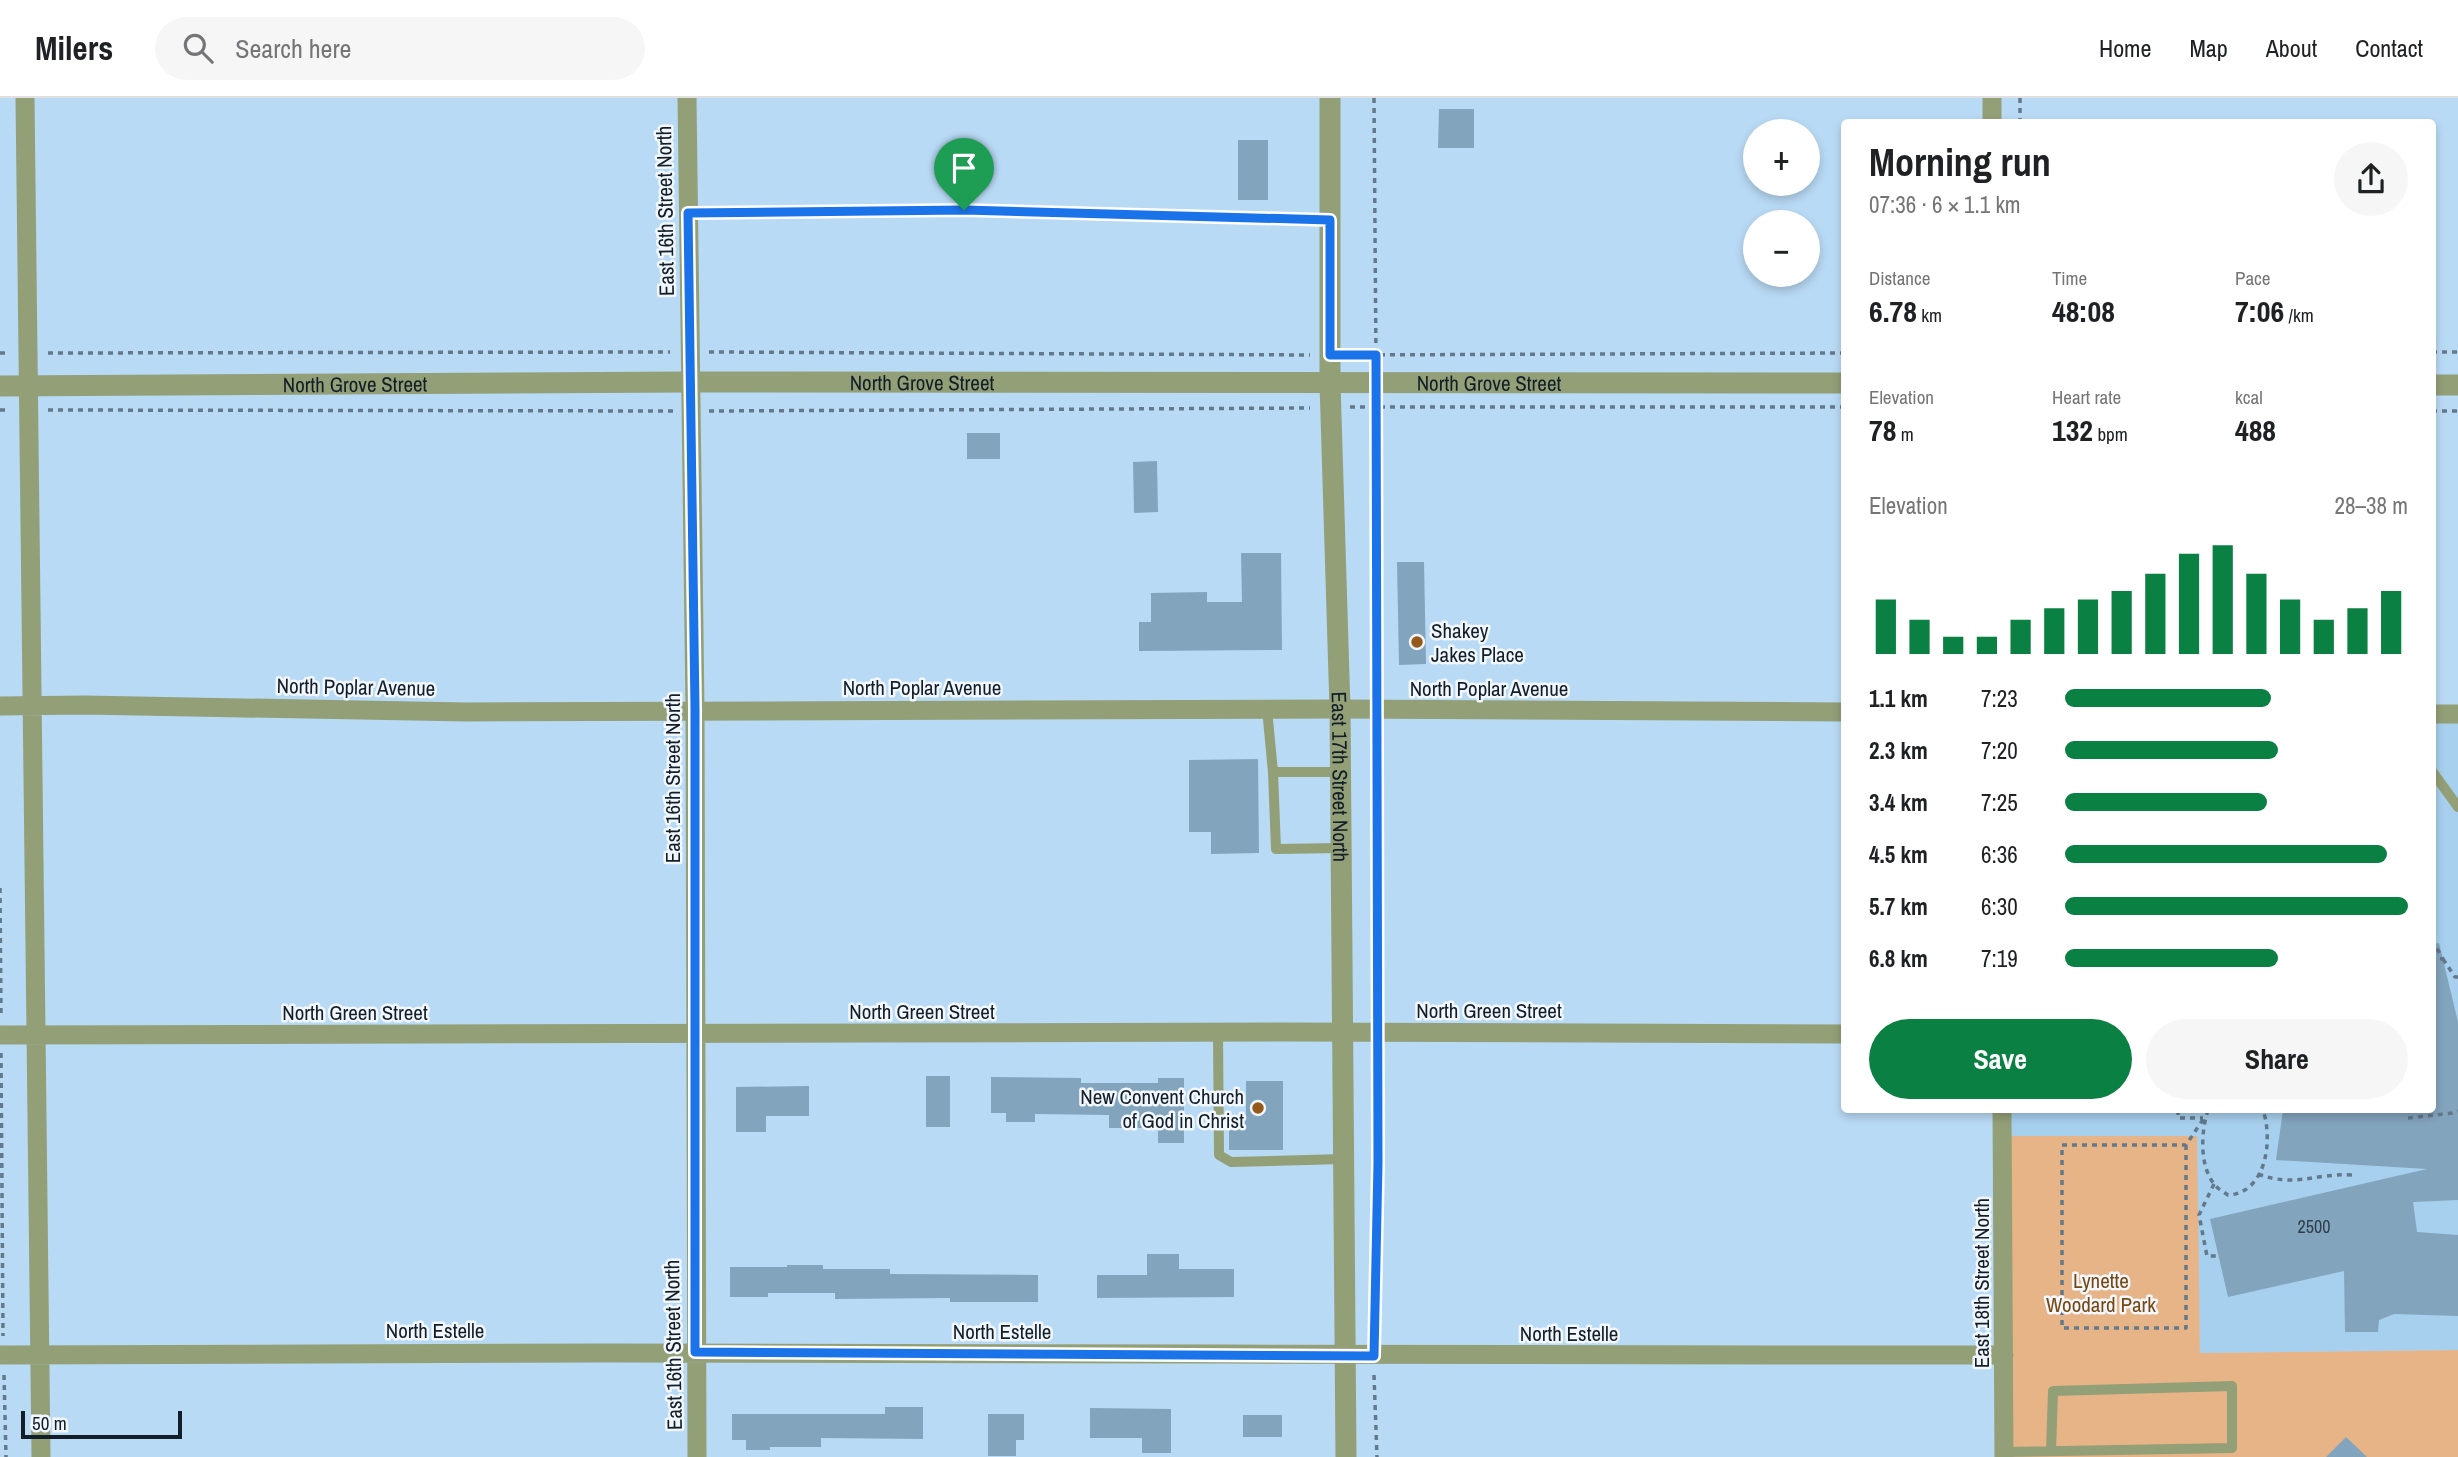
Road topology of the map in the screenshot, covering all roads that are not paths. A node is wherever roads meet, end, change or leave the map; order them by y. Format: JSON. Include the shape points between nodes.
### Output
{"nodes":[{"id":1,"x":25,"y":98,"type":"edge"},
{"id":2,"x":687,"y":98,"type":"edge"},
{"id":3,"x":1330,"y":98,"type":"edge"},
{"id":4,"x":1992,"y":98,"type":"edge"},
{"id":5,"x":1992,"y":119,"type":"edge"},
{"id":6,"x":688,"y":213,"type":"junction"},
{"id":7,"x":1330,"y":220,"type":"junction"},
{"id":8,"x":690,"y":382,"type":"junction"},
{"id":9,"x":1330,"y":383,"type":"junction"},
{"id":10,"x":1841,"y":383,"type":"edge"},
{"id":11,"x":2436,"y":384,"type":"edge"},
{"id":12,"x":29,"y":385,"type":"junction"},
{"id":13,"x":2458,"y":385,"type":"edge"},
{"id":14,"x":0,"y":386,"type":"edge"},
{"id":15,"x":0,"y":706,"type":"edge"},
{"id":16,"x":33,"y":706,"type":"junction"},
{"id":17,"x":695,"y":709,"type":"junction"},
{"id":18,"x":1267,"y":709,"type":"junction"},
{"id":19,"x":1340,"y":709,"type":"junction"},
{"id":20,"x":1841,"y":712,"type":"edge"},
{"id":21,"x":2436,"y":714,"type":"edge"},
{"id":22,"x":2458,"y":714,"type":"edge"},
{"id":23,"x":1273,"y":772,"type":"junction"},
{"id":24,"x":1341,"y":772,"type":"junction"},
{"id":25,"x":2436,"y":777,"type":"edge"},
{"id":26,"x":2458,"y":807,"type":"edge"},
{"id":27,"x":1341,"y":848,"type":"junction"},
{"id":28,"x":1218,"y":1032,"type":"junction"},
{"id":29,"x":1342,"y":1032,"type":"junction"},
{"id":30,"x":695,"y":1034,"type":"junction"},
{"id":31,"x":1841,"y":1034,"type":"edge"},
{"id":32,"x":0,"y":1035,"type":"edge"},
{"id":33,"x":37,"y":1035,"type":"junction"},
{"id":34,"x":2002,"y":1113,"type":"edge"},
{"id":35,"x":1343,"y":1159,"type":"junction"},
{"id":36,"x":695,"y":1352,"type":"junction"},
{"id":37,"x":2,"y":1355,"type":"edge"},
{"id":38,"x":41,"y":1355,"type":"junction"},
{"id":39,"x":2004,"y":1355,"type":"junction"},
{"id":40,"x":1345,"y":1356,"type":"junction"},
{"id":41,"x":2051,"y":1451,"type":"junction"},
{"id":42,"x":2004,"y":1455,"type":"edge"},
{"id":43,"x":41,"y":1457,"type":"edge"},
{"id":44,"x":696,"y":1457,"type":"edge"},
{"id":45,"x":1346,"y":1457,"type":"edge"}],
"edges":[{"from":1,"to":12,"type":"street"},
{"from":2,"to":6,"type":"street","name":"East 16th Street North"},
{"from":3,"to":7,"type":"street","name":"East 17th Street North"},
{"from":4,"to":5,"type":"street"},
{"from":6,"to":7,"type":"lane","via":[[964,210]]},
{"from":6,"to":8,"type":"street","name":"East 16th Street North"},
{"from":7,"to":9,"type":"street","name":"East 17th Street North"},
{"from":8,"to":9,"type":"street","name":"North Grove Street"},
{"from":8,"to":12,"type":"street","name":"North Grove Street"},
{"from":8,"to":17,"type":"street","name":"East 16th Street North"},
{"from":9,"to":10,"type":"street","name":"North Grove Street"},
{"from":9,"to":19,"type":"street","name":"East 17th Street North"},
{"from":11,"to":13,"type":"street"},
{"from":12,"to":14,"type":"street","name":"North Grove Street"},
{"from":12,"to":16,"type":"street"},
{"from":15,"to":16,"type":"street","name":"North Poplar Avenue"},
{"from":16,"to":17,"type":"street","name":"North Poplar Avenue","via":[[466,712]]},
{"from":16,"to":33,"type":"street"},
{"from":17,"to":18,"type":"street","name":"North Poplar Avenue"},
{"from":17,"to":30,"type":"street","name":"East 16th Street North"},
{"from":18,"to":19,"type":"street","name":"North Poplar Avenue"},
{"from":18,"to":23,"type":"lane"},
{"from":19,"to":20,"type":"street","name":"North Poplar Avenue"},
{"from":19,"to":24,"type":"street","name":"East 17th Street North"},
{"from":21,"to":22,"type":"street"},
{"from":23,"to":24,"type":"lane"},
{"from":23,"to":27,"type":"lane","via":[[1276,849]]},
{"from":24,"to":27,"type":"street","name":"East 17th Street North"},
{"from":25,"to":26,"type":"lane"},
{"from":27,"to":29,"type":"street","name":"East 17th Street North"},
{"from":28,"to":29,"type":"street","name":"North Green Street"},
{"from":28,"to":30,"type":"street","name":"North Green Street"},
{"from":28,"to":35,"type":"lane","via":[[1219,1155],[1231,1162]]},
{"from":29,"to":31,"type":"street","name":"North Green Street"},
{"from":29,"to":35,"type":"street","name":"East 17th Street North"},
{"from":30,"to":33,"type":"street","name":"North Green Street"},
{"from":30,"to":36,"type":"street","name":"East 16th Street North"},
{"from":32,"to":33,"type":"street","name":"North Green Street"},
{"from":33,"to":38,"type":"street"},
{"from":34,"to":39,"type":"street","name":"East 18th Street North"},
{"from":35,"to":40,"type":"street","name":"East 17th Street North"},
{"from":36,"to":38,"type":"street","name":"North Estelle"},
{"from":36,"to":40,"type":"street","name":"North Estelle"},
{"from":36,"to":44,"type":"street","name":"East 16th Street North"},
{"from":37,"to":38,"type":"street","name":"North Estelle"},
{"from":38,"to":43,"type":"street"},
{"from":39,"to":40,"type":"street","name":"North Estelle"},
{"from":39,"to":42,"type":"street","name":"East 18th Street North"},
{"from":40,"to":45,"type":"street","name":"East 17th Street North"},
{"from":41,"to":41,"type":"lane","via":[[2232,1448],[2232,1386],[2053,1391]]},
{"from":41,"to":42,"type":"lane"}]}
